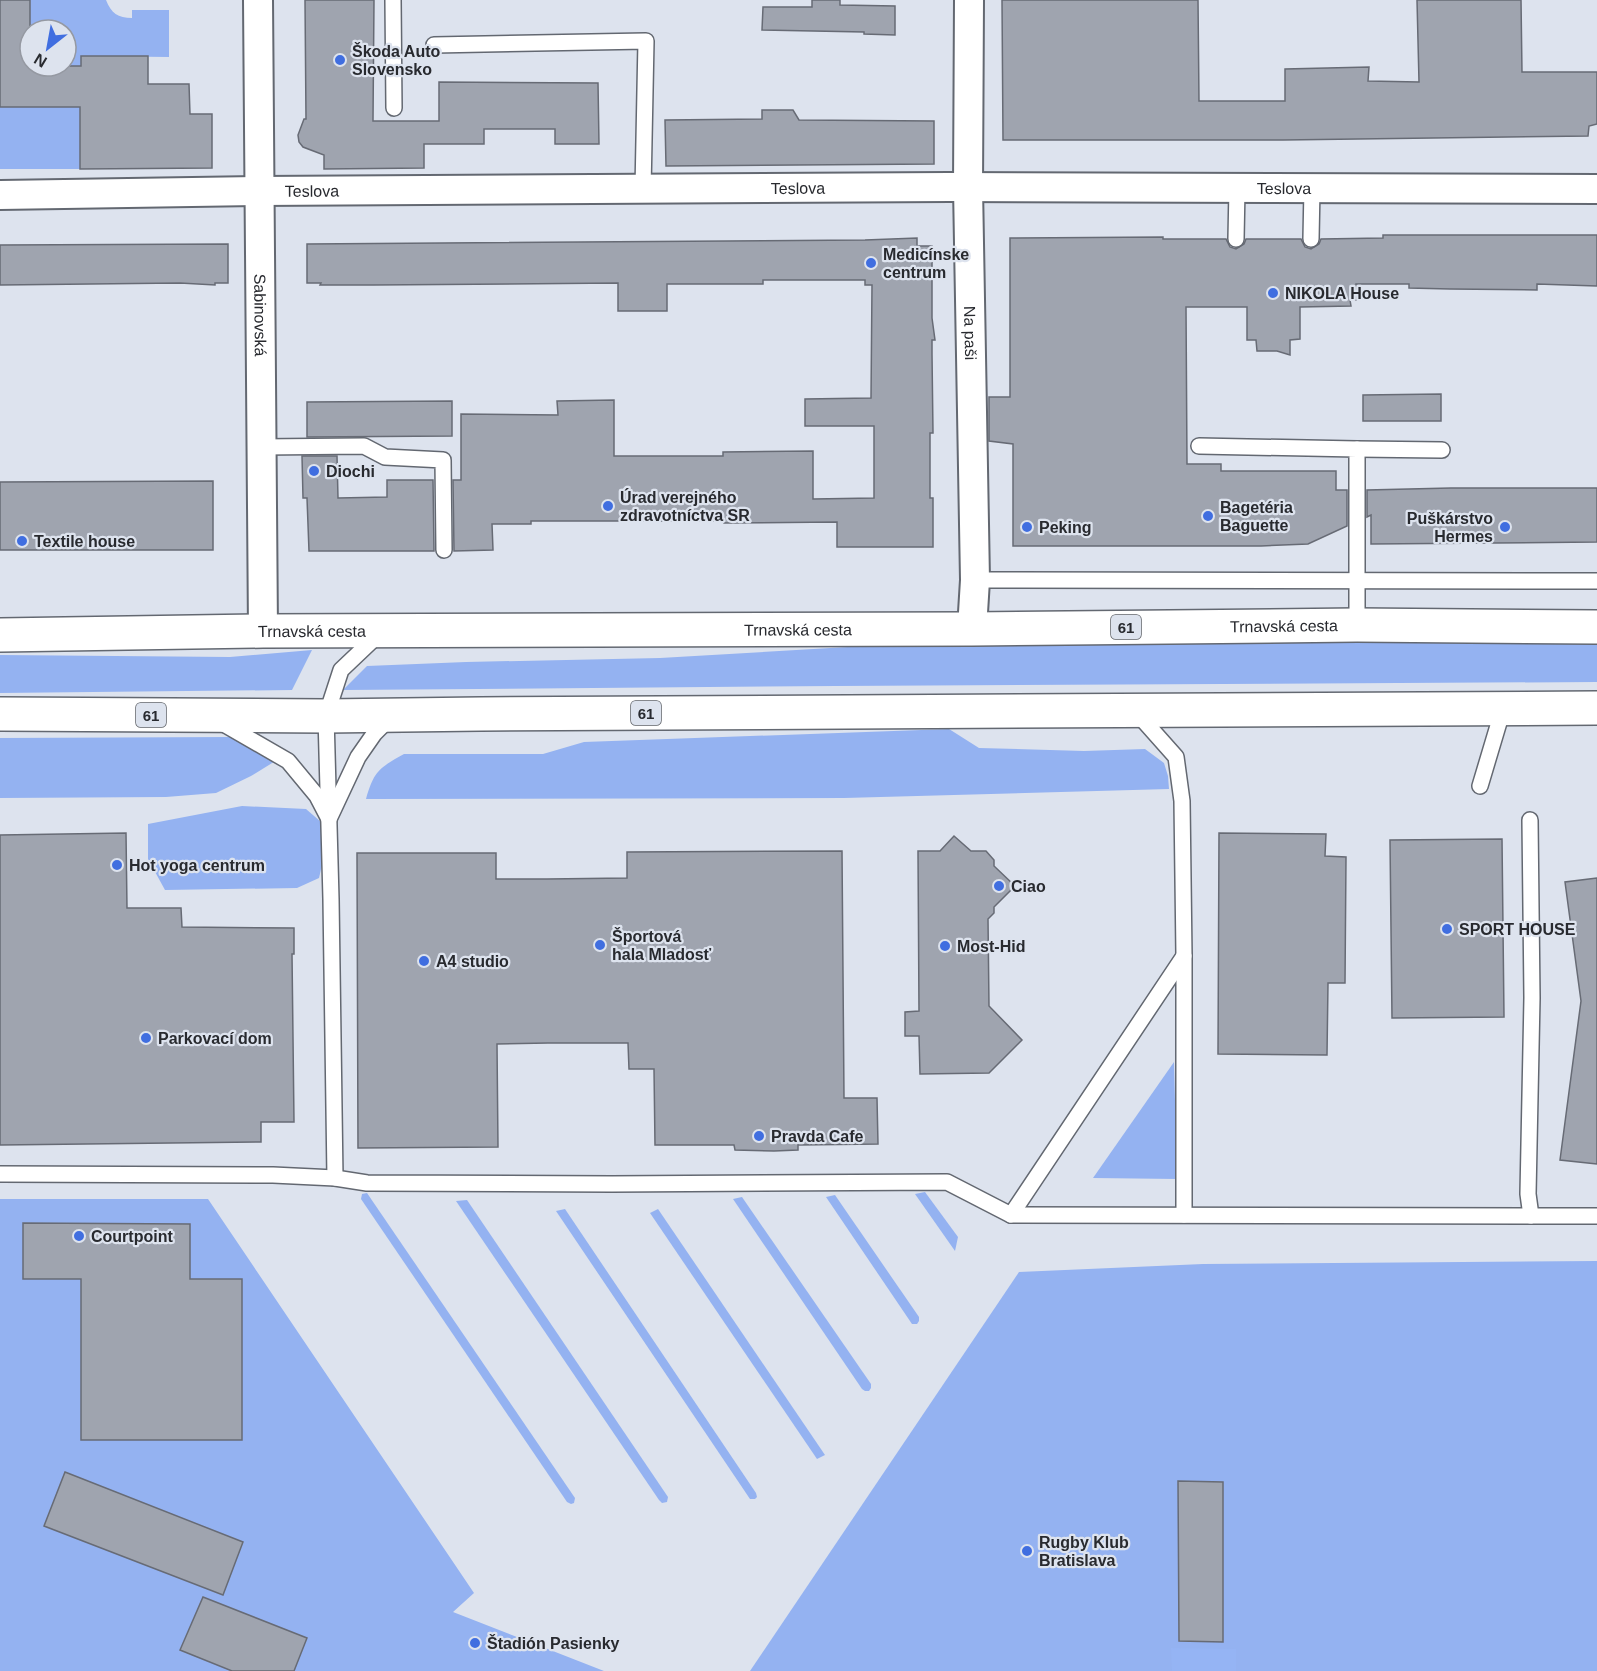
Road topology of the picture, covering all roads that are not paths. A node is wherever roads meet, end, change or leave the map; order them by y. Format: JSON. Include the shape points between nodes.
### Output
{"nodes":[{"id":1,"x":258,"y":0,"type":"edge"},
{"id":2,"x":393,"y":0,"type":"edge"},
{"id":3,"x":969,"y":0,"type":"edge"},
{"id":4,"x":434,"y":45,"type":"dead end"},
{"id":5,"x":394,"y":108,"type":"dead end"},
{"id":6,"x":968,"y":187,"type":"junction"},
{"id":7,"x":1237,"y":188,"type":"junction"},
{"id":8,"x":1312,"y":188,"type":"junction"},
{"id":9,"x":643,"y":189,"type":"junction"},
{"id":10,"x":1597,"y":189,"type":"edge"},
{"id":11,"x":259,"y":191,"type":"junction"},
{"id":12,"x":0,"y":195,"type":"edge"},
{"id":13,"x":1311,"y":239,"type":"dead end"},
{"id":14,"x":1236,"y":240,"type":"dead end"},
{"id":15,"x":1199,"y":446,"type":"dead end"},
{"id":16,"x":261,"y":447,"type":"junction"},
{"id":17,"x":1357,"y":449,"type":"junction"},
{"id":18,"x":1442,"y":450,"type":"dead end"},
{"id":19,"x":444,"y":550,"type":"dead end"},
{"id":20,"x":975,"y":580,"type":"junction"},
{"id":21,"x":1358,"y":581,"type":"junction"},
{"id":22,"x":1597,"y":581,"type":"edge"},
{"id":23,"x":1357,"y":625,"type":"junction"},
{"id":24,"x":1597,"y":627,"type":"edge"},
{"id":25,"x":972,"y":629,"type":"junction"},
{"id":26,"x":263,"y":631,"type":"junction"},
{"id":27,"x":382,"y":632,"type":"junction"},
{"id":28,"x":0,"y":635,"type":"edge"},
{"id":29,"x":1597,"y":708,"type":"edge"},
{"id":30,"x":1503,"y":709,"type":"junction"},
{"id":31,"x":1136,"y":712,"type":"junction"},
{"id":32,"x":0,"y":714,"type":"edge"},
{"id":33,"x":393,"y":715,"type":"junction"},
{"id":34,"x":209,"y":716,"type":"junction"},
{"id":35,"x":326,"y":716,"type":"junction"},
{"id":36,"x":1480,"y":786,"type":"dead end"},
{"id":37,"x":329,"y":819,"type":"junction"},
{"id":38,"x":1530,"y":820,"type":"dead end"},
{"id":39,"x":1184,"y":956,"type":"junction"},
{"id":40,"x":0,"y":1174,"type":"edge"},
{"id":41,"x":335,"y":1178,"type":"junction"},
{"id":42,"x":1011,"y":1215,"type":"junction"},
{"id":43,"x":1184,"y":1215,"type":"junction"},
{"id":44,"x":1597,"y":1215,"type":"edge"},
{"id":45,"x":1531,"y":1216,"type":"junction"}],
"edges":[{"from":1,"to":11,"type":"street","name":"Sabinovská"},
{"from":2,"to":5,"type":"lane"},
{"from":3,"to":6,"type":"street","name":"Na paši"},
{"from":4,"to":9,"type":"lane","via":[[646,41]]},
{"from":6,"to":7,"type":"street","name":"Teslova"},
{"from":6,"to":9,"type":"street","name":"Teslova"},
{"from":6,"to":20,"type":"street","name":"Na paši"},
{"from":7,"to":8,"type":"street","name":"Teslova"},
{"from":7,"to":14,"type":"lane"},
{"from":8,"to":10,"type":"street","name":"Teslova"},
{"from":8,"to":13,"type":"lane"},
{"from":9,"to":11,"type":"street","name":"Teslova"},
{"from":11,"to":12,"type":"street","name":"Teslova"},
{"from":11,"to":16,"type":"street","name":"Sabinovská"},
{"from":15,"to":17,"type":"lane"},
{"from":16,"to":19,"type":"lane","via":[[364,446],[385,457],[443,460]]},
{"from":16,"to":26,"type":"street","name":"Sabinovská"},
{"from":17,"to":18,"type":"lane"},
{"from":17,"to":21,"type":"lane"},
{"from":20,"to":21,"type":"lane"},
{"from":20,"to":25,"type":"street","name":"Na paši"},
{"from":21,"to":22,"type":"lane"},
{"from":21,"to":23,"type":"lane"},
{"from":23,"to":24,"type":"main road","name":"Trnavská cesta","number":"61"},
{"from":23,"to":25,"type":"main road","name":"Trnavská cesta","number":"61"},
{"from":25,"to":27,"type":"main road","name":"Trnavská cesta","number":"61"},
{"from":26,"to":27,"type":"main road","name":"Trnavská cesta","number":"61"},
{"from":26,"to":28,"type":"main road","name":"Trnavská cesta","number":"61"},
{"from":27,"to":35,"type":"lane","via":[[340,670]]},
{"from":29,"to":30,"type":"main road","number":"61"},
{"from":30,"to":31,"type":"main road","number":"61"},
{"from":30,"to":36,"type":"lane"},
{"from":31,"to":33,"type":"main road","number":"61"},
{"from":31,"to":39,"type":"lane","via":[[1176,757],[1182,801]]},
{"from":32,"to":34,"type":"main road","number":"61"},
{"from":33,"to":35,"type":"main road","number":"61"},
{"from":33,"to":37,"type":"lane","via":[[358,757]]},
{"from":34,"to":35,"type":"main road","number":"61"},
{"from":34,"to":37,"type":"lane","via":[[288,761],[317,796]]},
{"from":35,"to":37,"type":"lane"},
{"from":37,"to":41,"type":"lane"},
{"from":38,"to":45,"type":"lane"},
{"from":39,"to":42,"type":"lane"},
{"from":39,"to":43,"type":"lane"},
{"from":40,"to":41,"type":"lane"},
{"from":41,"to":42,"type":"lane","via":[[367,1183],[947,1182]]},
{"from":42,"to":43,"type":"lane"},
{"from":43,"to":45,"type":"lane"},
{"from":44,"to":45,"type":"lane"}]}
